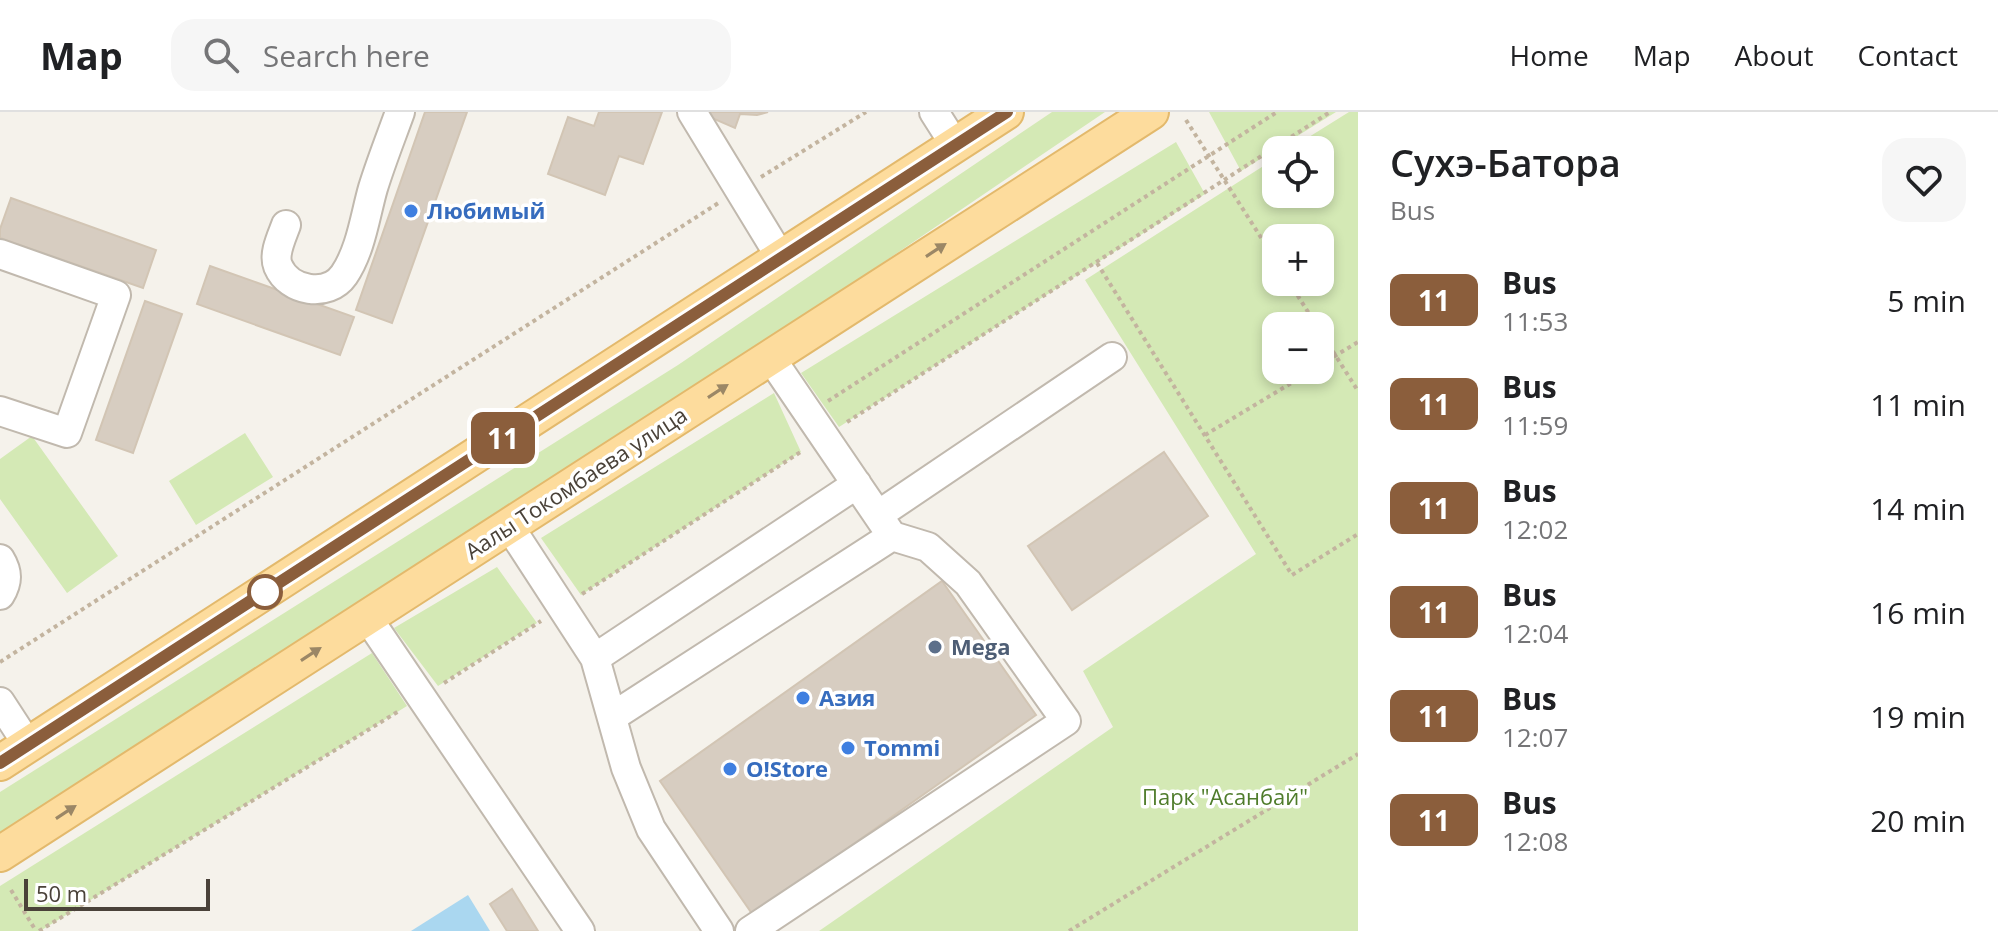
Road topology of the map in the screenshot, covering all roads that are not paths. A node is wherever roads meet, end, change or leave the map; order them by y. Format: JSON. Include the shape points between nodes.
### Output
{"nodes":[{"id":1,"x":400,"y":112,"type":"edge"},
{"id":2,"x":692,"y":112,"type":"edge"},
{"id":3,"x":934,"y":112,"type":"edge"},
{"id":4,"x":1006,"y":112,"type":"edge"},
{"id":5,"x":1151,"y":112,"type":"edge"},
{"id":6,"x":955,"y":145,"type":"junction"},
{"id":7,"x":286,"y":225,"type":"dead end"},
{"id":8,"x":0,"y":254,"type":"edge"},
{"id":9,"x":781,"y":258,"type":"junction"},
{"id":10,"x":770,"y":357,"type":"junction"},
{"id":11,"x":1112,"y":357,"type":"dead end"},
{"id":12,"x":0,"y":411,"type":"edge"},
{"id":13,"x":857,"y":484,"type":"junction"},
{"id":14,"x":885,"y":525,"type":"junction"},
{"id":15,"x":509,"y":526,"type":"junction"},
{"id":16,"x":0,"y":559,"type":"edge"},
{"id":17,"x":0,"y":595,"type":"edge"},
{"id":18,"x":367,"y":617,"type":"junction"},
{"id":19,"x":595,"y":658,"type":"junction"},
{"id":20,"x":0,"y":702,"type":"edge"},
{"id":21,"x":612,"y":717,"type":"junction"},
{"id":22,"x":28,"y":745,"type":"junction"},
{"id":23,"x":0,"y":763,"type":"edge"},
{"id":24,"x":0,"y":854,"type":"edge"},
{"id":25,"x":580,"y":931,"type":"edge"},
{"id":26,"x":719,"y":931,"type":"edge"},
{"id":27,"x":750,"y":931,"type":"edge"}],
"edges":[{"from":1,"to":7,"type":"street","via":[[353,257],[335,284],[306,289],[282,273],[277,256]]},
{"from":2,"to":9,"type":"street"},
{"from":3,"to":6,"type":"street"},
{"from":4,"to":6,"type":"main road"},
{"from":10,"to":5,"type":"main road","name":"Аалы Токомбаева улица","one_way":true},
{"from":6,"to":9,"type":"main road"},
{"from":8,"to":12,"type":"street","via":[[116,295],[67,433]]},
{"from":9,"to":22,"type":"main road"},
{"from":10,"to":13,"type":"street"},
{"from":15,"to":10,"type":"main road","name":"Аалы Токомбаева улица","one_way":true},
{"from":11,"to":14,"type":"street"},
{"from":13,"to":14,"type":"street"},
{"from":13,"to":19,"type":"street"},
{"from":14,"to":21,"type":"street"},
{"from":14,"to":27,"type":"street","via":[[928,547],[968,583],[1066,721]]},
{"from":15,"to":18,"type":"main road","name":"Аалы Токомбаева улица"},
{"from":15,"to":19,"type":"street"},
{"from":16,"to":17,"type":"street","via":[[7,578]]},
{"from":24,"to":18,"type":"main road","name":"Аалы Токомбаева улица","one_way":true},
{"from":18,"to":25,"type":"street"},
{"from":19,"to":21,"type":"street"},
{"from":20,"to":22,"type":"street"},
{"from":21,"to":26,"type":"street","via":[[651,829]]},
{"from":22,"to":23,"type":"main road"}]}
